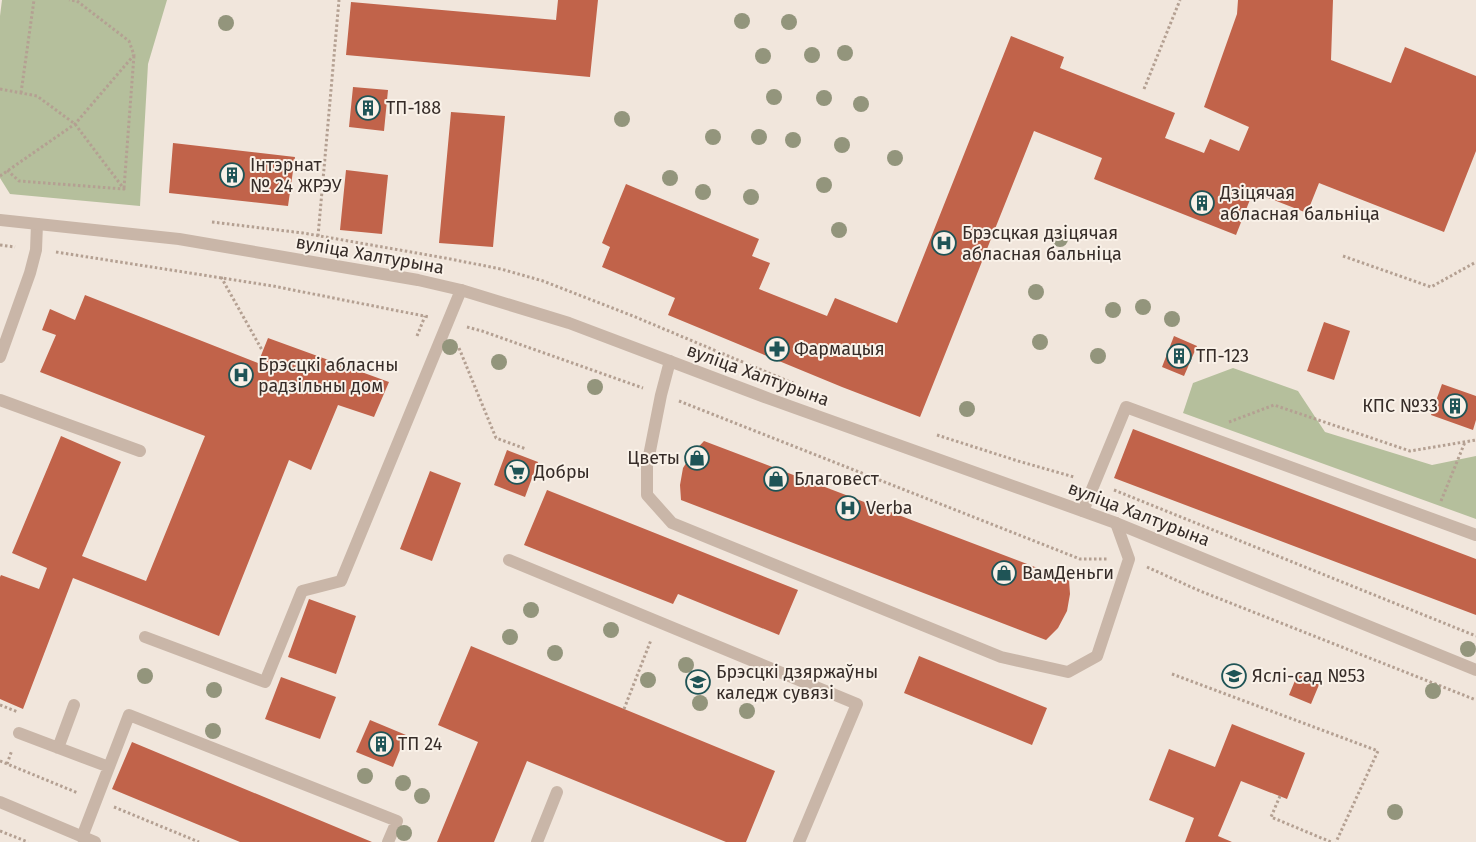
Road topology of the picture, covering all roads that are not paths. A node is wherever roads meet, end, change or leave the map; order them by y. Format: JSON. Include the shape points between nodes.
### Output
{"nodes":[{"id":1,"x":0,"y":220,"type":"edge"},
{"id":2,"x":37,"y":224,"type":"junction"},
{"id":3,"x":461,"y":290,"type":"junction"},
{"id":4,"x":0,"y":357,"type":"edge"},
{"id":5,"x":670,"y":361,"type":"junction"},
{"id":6,"x":0,"y":400,"type":"edge"},
{"id":7,"x":140,"y":451,"type":"dead end"},
{"id":8,"x":1084,"y":511,"type":"junction"},
{"id":9,"x":1116,"y":523,"type":"junction"},
{"id":10,"x":1476,"y":535,"type":"edge"},
{"id":11,"x":509,"y":560,"type":"dead end"},
{"id":12,"x":145,"y":637,"type":"dead end"},
{"id":13,"x":1476,"y":670,"type":"edge"},
{"id":14,"x":74,"y":705,"type":"dead end"},
{"id":15,"x":19,"y":733,"type":"dead end"},
{"id":16,"x":58,"y":748,"type":"junction"},
{"id":17,"x":109,"y":767,"type":"junction"},
{"id":18,"x":557,"y":792,"type":"dead end"},
{"id":19,"x":0,"y":802,"type":"edge"},
{"id":20,"x":82,"y":837,"type":"junction"},
{"id":21,"x":95,"y":842,"type":"edge"},
{"id":22,"x":388,"y":842,"type":"edge"},
{"id":23,"x":537,"y":842,"type":"edge"},
{"id":24,"x":799,"y":842,"type":"edge"}],
"edges":[{"from":1,"to":2,"type":"street","name":"вуліца Халтурына"},
{"from":2,"to":3,"type":"street","name":"вуліца Халтурына","via":[[180,239]]},
{"from":2,"to":4,"type":"street","via":[[36,250],[30,273]]},
{"from":3,"to":5,"type":"street","name":"вуліца Халтурына","via":[[569,323]]},
{"from":3,"to":12,"type":"street","via":[[341,581],[302,591],[265,682]]},
{"from":5,"to":8,"type":"street","name":"вуліца Халтурына"},
{"from":5,"to":9,"type":"street","via":[[647,466],[647,494],[672,522],[1001,657],[1068,672],[1097,656],[1130,559]]},
{"from":6,"to":7,"type":"street"},
{"from":8,"to":9,"type":"street","name":"вуліца Халтурына"},
{"from":8,"to":10,"type":"street","via":[[1126,407]]},
{"from":9,"to":13,"type":"street","name":"вуліца Халтурына"},
{"from":11,"to":24,"type":"street","via":[[857,704]]},
{"from":14,"to":16,"type":"street"},
{"from":15,"to":16,"type":"street"},
{"from":16,"to":17,"type":"street"},
{"from":17,"to":20,"type":"street"},
{"from":17,"to":22,"type":"street","via":[[129,715],[397,821]]},
{"from":18,"to":23,"type":"street"},
{"from":19,"to":20,"type":"street"},
{"from":20,"to":21,"type":"street"}]}
